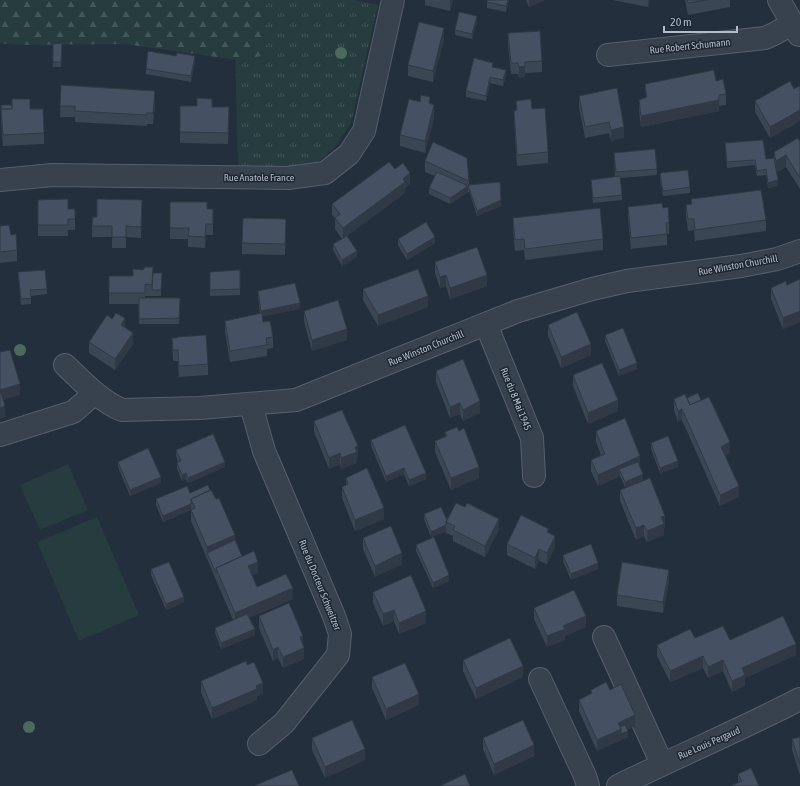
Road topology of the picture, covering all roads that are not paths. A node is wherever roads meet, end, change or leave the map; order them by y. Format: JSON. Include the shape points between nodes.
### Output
{"nodes":[{"id":1,"x":393,"y":0,"type":"edge"},
{"id":2,"x":779,"y":0,"type":"edge"},
{"id":3,"x":796,"y":30,"type":"edge"},
{"id":4,"x":608,"y":55,"type":"dead end"},
{"id":5,"x":0,"y":180,"type":"edge"},
{"id":6,"x":800,"y":251,"type":"edge"},
{"id":7,"x":486,"y":324,"type":"junction"},
{"id":8,"x":64,"y":365,"type":"dead end"},
{"id":9,"x":95,"y":393,"type":"junction"},
{"id":10,"x":251,"y":405,"type":"junction"},
{"id":11,"x":0,"y":435,"type":"edge"},
{"id":12,"x":534,"y":476,"type":"dead end"},
{"id":13,"x":604,"y":637,"type":"dead end"},
{"id":14,"x":540,"y":679,"type":"dead end"},
{"id":15,"x":800,"y":699,"type":"edge"},
{"id":16,"x":259,"y":744,"type":"dead end"},
{"id":17,"x":662,"y":764,"type":"junction"},
{"id":18,"x":588,"y":786,"type":"edge"},
{"id":19,"x":618,"y":786,"type":"edge"}],
"edges":[{"from":1,"to":5,"type":"street","name":"Rue Anatole France","via":[[364,131],[349,154],[325,173],[288,178],[52,175]]},
{"from":2,"to":3,"type":"street"},
{"from":3,"to":4,"type":"street","name":"Rue Robert Schumann","via":[[765,38]]},
{"from":6,"to":7,"type":"street","name":"Rue Winston Churchill","via":[[777,259],[741,266],[627,281],[592,289],[518,311]]},
{"from":7,"to":10,"type":"street","name":"Rue Winston Churchill","via":[[296,400]]},
{"from":7,"to":12,"type":"street","name":"Rue du 8 Mai 1945","via":[[532,438]]},
{"from":8,"to":9,"type":"street","name":"Rue Winston Churchill"},
{"from":9,"to":10,"type":"street","name":"Rue Winston Churchill","via":[[122,410]]},
{"from":9,"to":11,"type":"street","via":[[73,412]]},
{"from":10,"to":16,"type":"street","name":"Rue du Docteur Schweitzer","via":[[264,451],[340,634],[338,654],[284,723]]},
{"from":13,"to":17,"type":"street"},
{"from":14,"to":18,"type":"street"},
{"from":15,"to":17,"type":"street","name":"Rue Louis Pergaud"},
{"from":17,"to":19,"type":"street","name":"Rue Louis Pergaud"}]}
